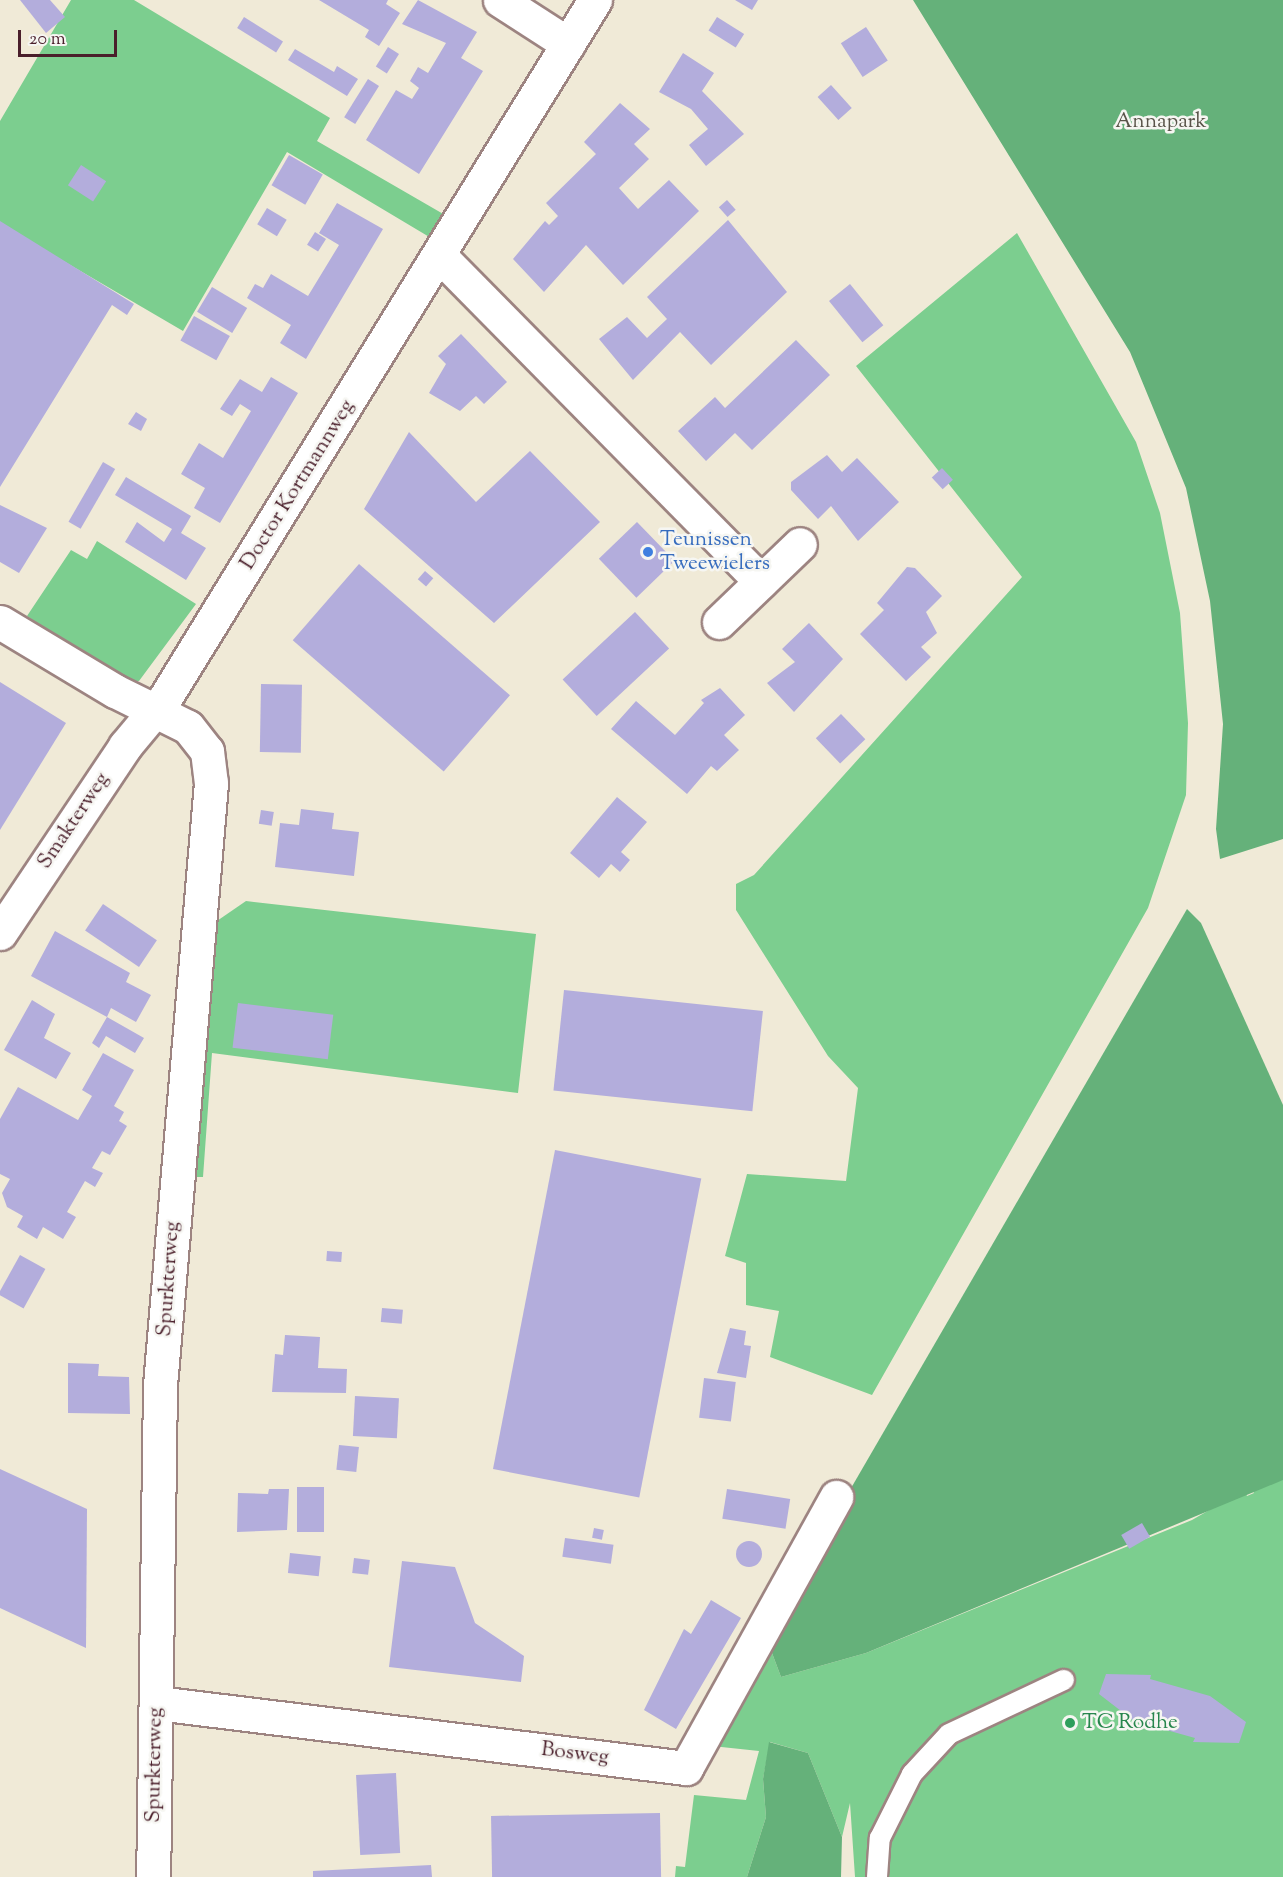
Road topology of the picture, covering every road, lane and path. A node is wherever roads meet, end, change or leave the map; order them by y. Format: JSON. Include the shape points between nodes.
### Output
{"nodes":[{"id":1,"x":500,"y":0,"type":"edge"},
{"id":2,"x":595,"y":0,"type":"edge"},
{"id":3,"x":568,"y":44,"type":"junction"},
{"id":4,"x":440,"y":256,"type":"junction"},
{"id":5,"x":800,"y":544,"type":"dead end"},
{"id":6,"x":761,"y":581,"type":"junction"},
{"id":7,"x":0,"y":622,"type":"edge"},
{"id":8,"x":719,"y":622,"type":"dead end"},
{"id":9,"x":153,"y":713,"type":"junction"},
{"id":10,"x":0,"y":933,"type":"edge"},
{"id":11,"x":836,"y":1497,"type":"dead end"},
{"id":12,"x":1064,"y":1680,"type":"dead end"},
{"id":13,"x":157,"y":1703,"type":"junction"},
{"id":14,"x":153,"y":1877,"type":"edge"},
{"id":15,"x":877,"y":1877,"type":"edge"}],
"edges":[{"from":1,"to":3,"type":"street"},
{"from":2,"to":3,"type":"street","name":"Doctor Kortmannweg"},
{"from":3,"to":4,"type":"street","name":"Doctor Kortmannweg"},
{"from":4,"to":6,"type":"street"},
{"from":4,"to":9,"type":"street","name":"Doctor Kortmannweg"},
{"from":5,"to":6,"type":"street"},
{"from":6,"to":8,"type":"street"},
{"from":7,"to":9,"type":"street","name":"Spurkterweg"},
{"from":9,"to":10,"type":"street","name":"Smakterweg","via":[[125,746]]},
{"from":9,"to":13,"type":"street","name":"Spurkterweg","via":[[195,735],[207,751],[211,783],[160,1385]]},
{"from":11,"to":13,"type":"street","name":"Bosweg","via":[[686,1768]]},
{"from":12,"to":15,"type":"lane","via":[[949,1734],[907,1784],[880,1838]]},
{"from":13,"to":14,"type":"street","name":"Spurkterweg"}]}
